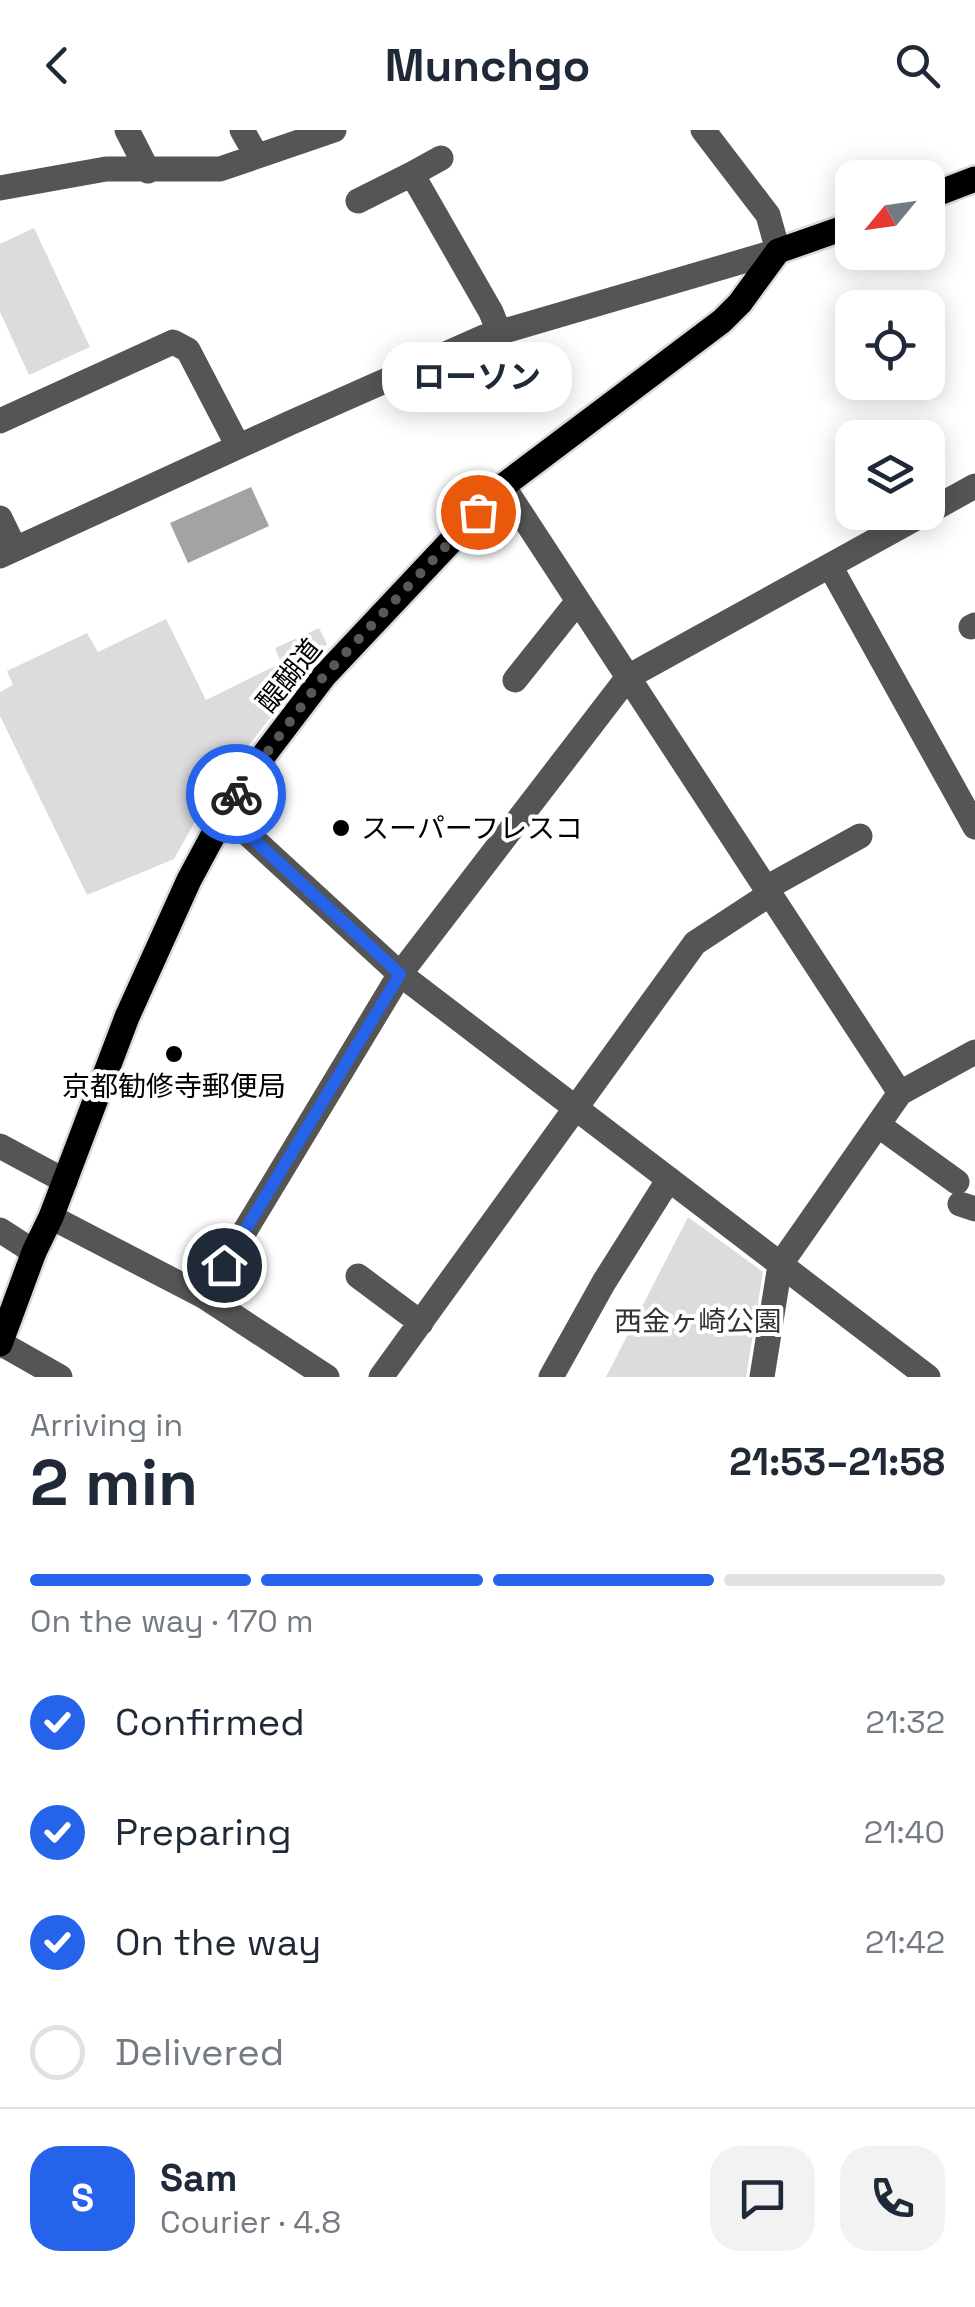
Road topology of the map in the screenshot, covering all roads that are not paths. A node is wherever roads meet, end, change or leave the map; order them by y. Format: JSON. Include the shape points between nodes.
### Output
{"nodes":[{"id":1,"x":127,"y":130,"type":"edge"},
{"id":2,"x":242,"y":130,"type":"edge"},
{"id":3,"x":334,"y":130,"type":"edge"},
{"id":4,"x":704,"y":130,"type":"edge"},
{"id":5,"x":256,"y":156,"type":"junction"},
{"id":6,"x":441,"y":158,"type":"dead end"},
{"id":7,"x":148,"y":170,"type":"junction"},
{"id":8,"x":412,"y":174,"type":"junction"},
{"id":9,"x":975,"y":178,"type":"edge"},
{"id":10,"x":0,"y":188,"type":"edge"},
{"id":11,"x":945,"y":189,"type":"edge"},
{"id":12,"x":358,"y":201,"type":"dead end"},
{"id":13,"x":835,"y":231,"type":"edge"},
{"id":14,"x":778,"y":251,"type":"junction"},
{"id":15,"x":499,"y":332,"type":"junction"},
{"id":16,"x":0,"y":420,"type":"edge"},
{"id":17,"x":238,"y":446,"type":"junction"},
{"id":18,"x":502,"y":486,"type":"junction"},
{"id":19,"x":975,"y":486,"type":"edge"},
{"id":20,"x":945,"y":502,"type":"edge"},
{"id":21,"x":0,"y":518,"type":"edge"},
{"id":22,"x":895,"y":530,"type":"edge"},
{"id":23,"x":7,"y":553,"type":"edge"},
{"id":24,"x":830,"y":566,"type":"junction"},
{"id":25,"x":578,"y":602,"type":"junction"},
{"id":26,"x":628,"y":677,"type":"junction"},
{"id":27,"x":515,"y":680,"type":"dead end"},
{"id":28,"x":226,"y":814,"type":"junction"},
{"id":29,"x":975,"y":828,"type":"edge"},
{"id":30,"x":860,"y":836,"type":"dead end"},
{"id":31,"x":768,"y":891,"type":"junction"},
{"id":32,"x":400,"y":974,"type":"junction"},
{"id":33,"x":975,"y":1052,"type":"edge"},
{"id":34,"x":900,"y":1093,"type":"junction"},
{"id":35,"x":576,"y":1108,"type":"junction"},
{"id":36,"x":878,"y":1125,"type":"junction"},
{"id":37,"x":0,"y":1146,"type":"edge"},
{"id":38,"x":669,"y":1179,"type":"junction"},
{"id":39,"x":64,"y":1181,"type":"junction"},
{"id":40,"x":964,"y":1199,"type":"edge"},
{"id":41,"x":51,"y":1217,"type":"junction"},
{"id":42,"x":0,"y":1230,"type":"edge"},
{"id":43,"x":34,"y":1252,"type":"junction"},
{"id":44,"x":780,"y":1264,"type":"junction"},
{"id":45,"x":358,"y":1276,"type":"dead end"},
{"id":46,"x":205,"y":1297,"type":"junction"},
{"id":47,"x":420,"y":1323,"type":"junction"},
{"id":48,"x":0,"y":1344,"type":"edge"},
{"id":49,"x":60,"y":1377,"type":"edge"},
{"id":50,"x":328,"y":1377,"type":"edge"},
{"id":51,"x":381,"y":1377,"type":"edge"},
{"id":52,"x":552,"y":1377,"type":"edge"},
{"id":53,"x":762,"y":1377,"type":"edge"},
{"id":54,"x":928,"y":1377,"type":"edge"}],
"edges":[{"from":1,"to":7,"type":"street"},
{"from":2,"to":5,"type":"street"},
{"from":3,"to":5,"type":"street"},
{"from":4,"to":14,"type":"street","via":[[768,215]]},
{"from":5,"to":7,"type":"street","via":[[220,169]]},
{"from":6,"to":8,"type":"street"},
{"from":7,"to":10,"type":"street","via":[[106,169]]},
{"from":8,"to":12,"type":"street"},
{"from":8,"to":15,"type":"street"},
{"from":9,"to":11,"type":"main road"},
{"from":13,"to":14,"type":"main road"},
{"from":14,"to":15,"type":"street"},
{"from":14,"to":18,"type":"main road","name":"醍醐道","via":[[722,320]]},
{"from":15,"to":17,"type":"street"},
{"from":16,"to":17,"type":"street","via":[[173,342],[188,350]]},
{"from":17,"to":23,"type":"street"},
{"from":18,"to":25,"type":"street"},
{"from":18,"to":28,"type":"main road","name":"醍醐道","via":[[324,676]]},
{"from":19,"to":20,"type":"street"},
{"from":21,"to":23,"type":"street"},
{"from":22,"to":24,"type":"street"},
{"from":24,"to":26,"type":"street"},
{"from":24,"to":29,"type":"street"},
{"from":25,"to":26,"type":"street"},
{"from":25,"to":27,"type":"street"},
{"from":26,"to":31,"type":"street"},
{"from":26,"to":32,"type":"street"},
{"from":28,"to":32,"type":"street"},
{"from":28,"to":39,"type":"main road","name":"醍醐道","via":[[127,1017]]},
{"from":30,"to":31,"type":"street"},
{"from":31,"to":34,"type":"street"},
{"from":31,"to":35,"type":"street","via":[[695,943]]},
{"from":32,"to":35,"type":"street"},
{"from":32,"to":46,"type":"street"},
{"from":33,"to":34,"type":"street"},
{"from":34,"to":36,"type":"street"},
{"from":35,"to":38,"type":"street"},
{"from":35,"to":47,"type":"street"},
{"from":36,"to":40,"type":"street"},
{"from":36,"to":44,"type":"street"},
{"from":37,"to":39,"type":"street"},
{"from":38,"to":44,"type":"street"},
{"from":38,"to":52,"type":"street"},
{"from":39,"to":41,"type":"main road","name":"醍醐道"},
{"from":41,"to":43,"type":"main road","name":"醍醐道"},
{"from":41,"to":46,"type":"street"},
{"from":42,"to":43,"type":"street"},
{"from":43,"to":48,"type":"main road","name":"醍醐道"},
{"from":44,"to":53,"type":"street"},
{"from":44,"to":54,"type":"street"},
{"from":45,"to":47,"type":"street"},
{"from":46,"to":50,"type":"street"},
{"from":47,"to":51,"type":"street"},
{"from":48,"to":49,"type":"street"}]}
